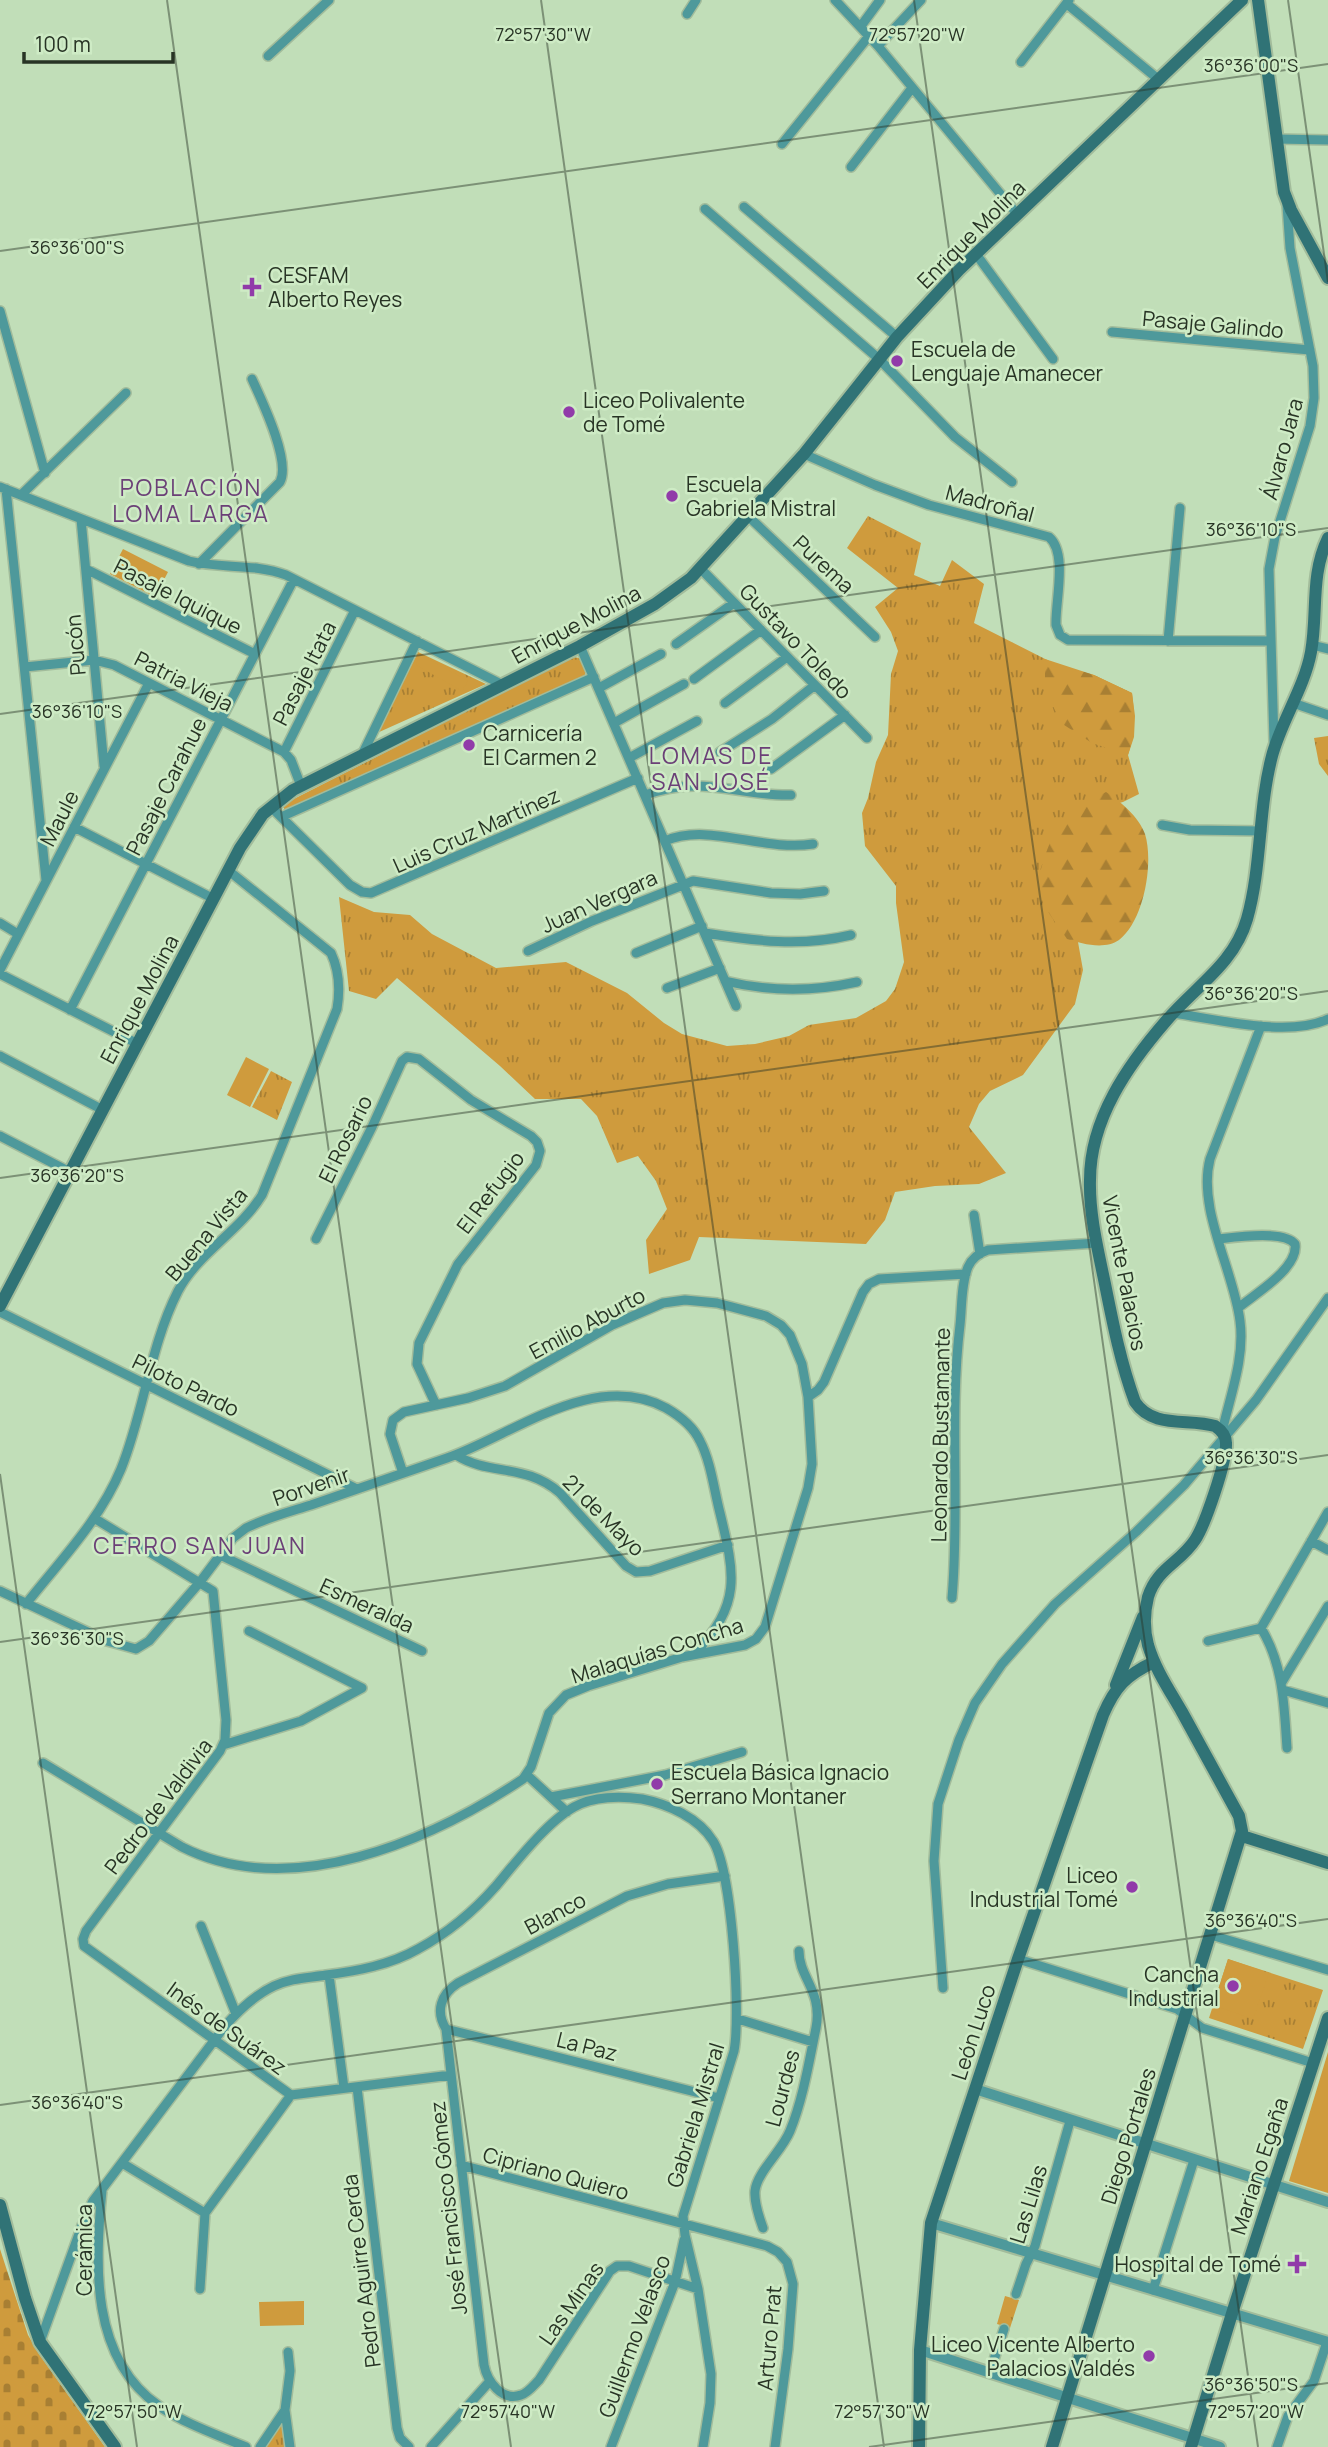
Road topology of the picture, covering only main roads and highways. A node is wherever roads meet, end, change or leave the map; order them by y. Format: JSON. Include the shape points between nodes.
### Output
{"nodes":[{"id":1,"x":1242,"y":0,"type":"edge"},
{"id":2,"x":1258,"y":0,"type":"edge"},
{"id":3,"x":1328,"y":278,"type":"edge"},
{"id":4,"x":1328,"y":538,"type":"edge"},
{"id":5,"x":1323,"y":568,"type":"edge"},
{"id":6,"x":0,"y":1306,"type":"edge"},
{"id":7,"x":1146,"y":1610,"type":"junction"},
{"id":8,"x":1154,"y":1662,"type":"junction"},
{"id":9,"x":1114,"y":1691,"type":"junction"},
{"id":10,"x":1242,"y":1836,"type":"junction"},
{"id":11,"x":1328,"y":1863,"type":"edge"},
{"id":12,"x":1328,"y":2018,"type":"edge"},
{"id":13,"x":0,"y":2205,"type":"edge"},
{"id":14,"x":1192,"y":2443,"type":"edge"},
{"id":15,"x":115,"y":2447,"type":"edge"},
{"id":16,"x":919,"y":2447,"type":"edge"},
{"id":17,"x":1052,"y":2447,"type":"edge"}],
"edges":[{"from":1,"to":6,"type":"main road","name":"Enrique Molina","via":[[976,254],[897,337],[749,517],[671,594],[580,646],[301,786],[271,807],[250,831]]},
{"from":2,"to":3,"type":"main road","via":[[1287,201]]},
{"from":4,"to":5,"type":"main road","name":"Vicente Palacios"},
{"from":5,"to":7,"type":"main road","name":"Vicente Palacios","via":[[1314,593],[1307,668],[1269,765],[1255,888],[1239,942],[1228,959],[1173,1013],[1123,1077],[1097,1136],[1091,1162],[1097,1243],[1135,1402],[1152,1417],[1211,1425],[1223,1434],[1226,1446],[1199,1534],[1160,1574],[1150,1590]]},
{"from":7,"to":8,"type":"main road"},
{"from":7,"to":9,"type":"main road"},
{"from":8,"to":9,"type":"main road","name":"León Luco"},
{"from":8,"to":10,"type":"main road","via":[[1239,1816]]},
{"from":9,"to":16,"type":"main road","name":"León Luco","via":[[1018,1959],[931,2223],[920,2350]]},
{"from":10,"to":11,"type":"main road"},
{"from":10,"to":17,"type":"main road","name":"Diego Portales"},
{"from":12,"to":14,"type":"main road","name":"Mariano Egaña"},
{"from":13,"to":15,"type":"main road","via":[[40,2342]]}]}
